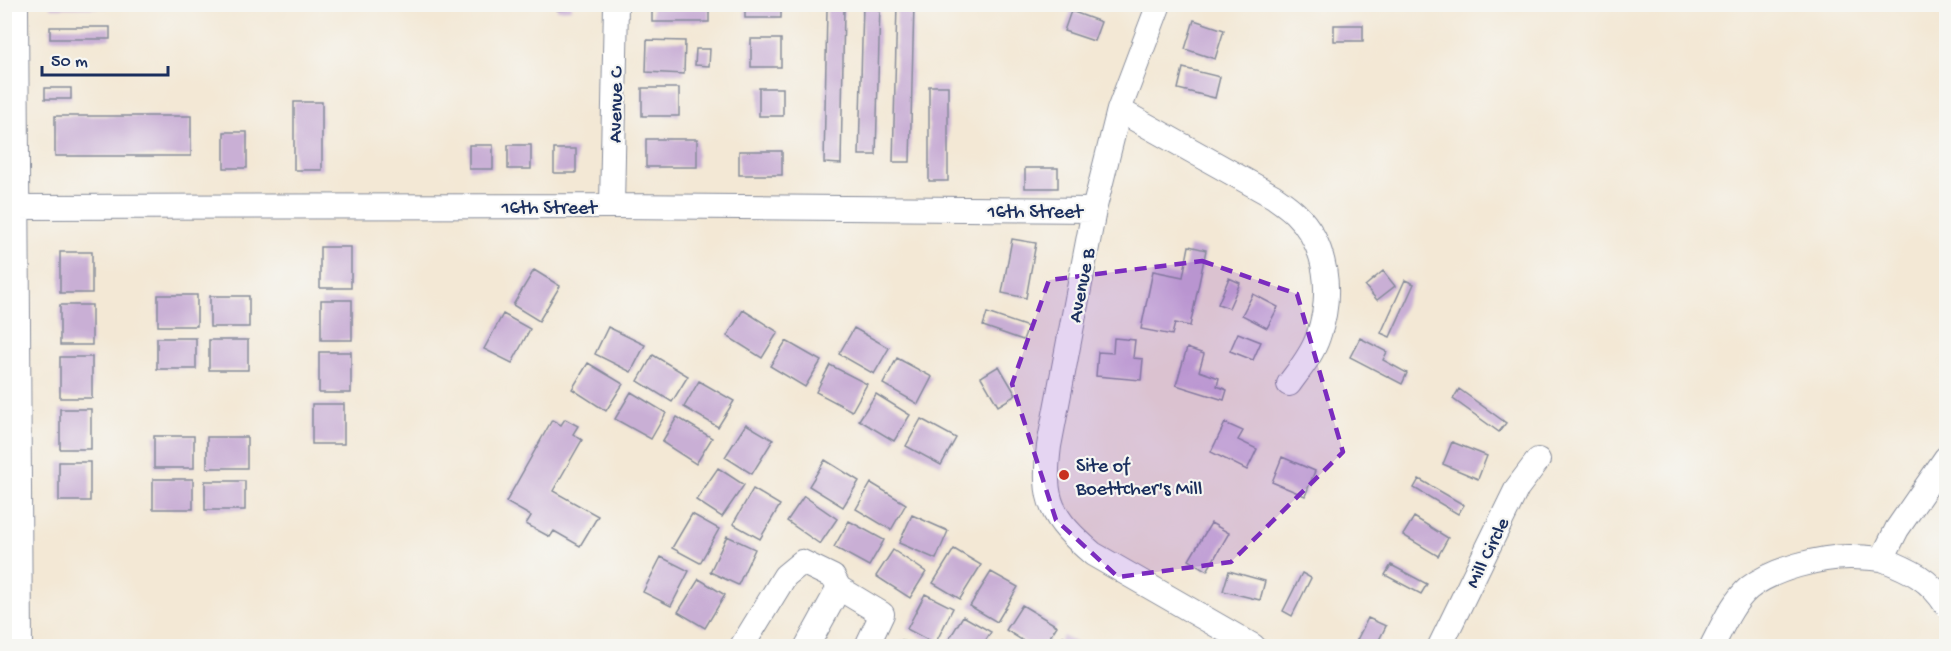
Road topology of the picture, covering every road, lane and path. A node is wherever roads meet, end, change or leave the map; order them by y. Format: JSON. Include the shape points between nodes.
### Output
{"nodes":[{"id":1,"x":16,"y":4,"type":"edge"},
{"id":2,"x":616,"y":4,"type":"edge"},
{"id":3,"x":1159,"y":4,"type":"edge"},
{"id":4,"x":1119,"y":110,"type":"junction"},
{"id":5,"x":612,"y":206,"type":"junction"},
{"id":6,"x":11,"y":207,"type":"edge"},
{"id":7,"x":1094,"y":210,"type":"junction"},
{"id":8,"x":1289,"y":384,"type":"dead end"},
{"id":9,"x":1947,"y":458,"type":"edge"},
{"id":10,"x":1538,"y":460,"type":"dead end"},
{"id":11,"x":1882,"y":559,"type":"junction"},
{"id":12,"x":839,"y":588,"type":"junction"},
{"id":13,"x":1947,"y":605,"type":"edge"},
{"id":14,"x":20,"y":646,"type":"edge"},
{"id":15,"x":742,"y":646,"type":"edge"},
{"id":16,"x":807,"y":646,"type":"edge"},
{"id":17,"x":867,"y":646,"type":"edge"},
{"id":18,"x":1253,"y":646,"type":"edge"},
{"id":19,"x":1440,"y":646,"type":"edge"},
{"id":20,"x":1712,"y":646,"type":"edge"}],
"edges":[{"from":1,"to":6,"type":"street"},
{"from":2,"to":5,"type":"street","name":"Avenue C"},
{"from":3,"to":4,"type":"street","name":"Avenue B"},
{"from":4,"to":7,"type":"street","name":"Avenue B"},
{"from":4,"to":8,"type":"street","via":[[1272,196],[1295,213],[1311,233],[1322,254],[1325,311],[1317,339]]},
{"from":5,"to":6,"type":"street","name":"16th Street"},
{"from":5,"to":7,"type":"street","name":"16th Street"},
{"from":6,"to":14,"type":"street"},
{"from":7,"to":18,"type":"street","name":"Avenue B","via":[[1049,446],[1045,477],[1050,502],[1073,537],[1092,554]]},
{"from":9,"to":11,"type":"street","via":[[1897,529]]},
{"from":10,"to":19,"type":"street","name":"Mill Circle","via":[[1517,488]]},
{"from":11,"to":13,"type":"street","via":[[1912,571],[1937,590]]},
{"from":11,"to":20,"type":"street","via":[[1849,557],[1776,573],[1749,589],[1730,612]]},
{"from":12,"to":15,"type":"street","via":[[833,577],[802,562],[785,576]]},
{"from":12,"to":16,"type":"street"},
{"from":12,"to":17,"type":"street","via":[[882,614]]}]}
